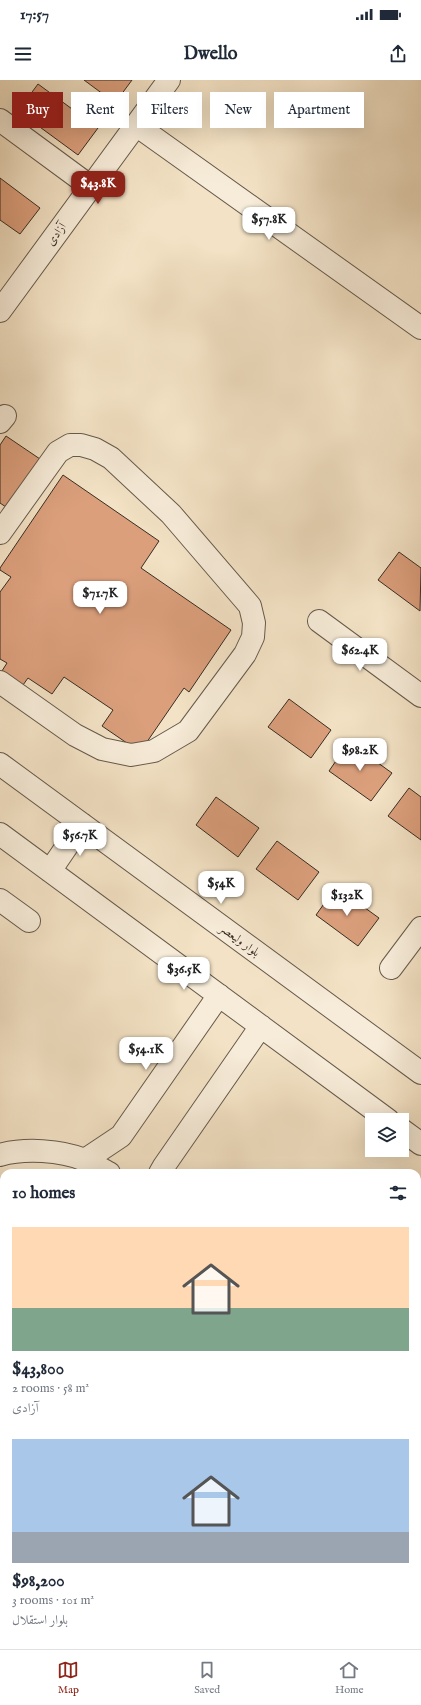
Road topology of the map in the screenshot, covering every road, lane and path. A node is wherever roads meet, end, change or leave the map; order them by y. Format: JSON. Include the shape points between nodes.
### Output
{"nodes":[{"id":1,"x":169,"y":80,"type":"edge"},
{"id":2,"x":0,"y":120,"type":"edge"},
{"id":3,"x":136,"y":125,"type":"junction"},
{"id":4,"x":90,"y":187,"type":"junction"},
{"id":5,"x":0,"y":311,"type":"edge"},
{"id":6,"x":421,"y":328,"type":"edge"},
{"id":7,"x":2,"y":527,"type":"edge"},
{"id":8,"x":319,"y":621,"type":"dead end"},
{"id":9,"x":0,"y":682,"type":"edge"},
{"id":10,"x":421,"y":696,"type":"edge"},
{"id":11,"x":0,"y":764,"type":"edge"},
{"id":12,"x":82,"y":824,"type":"junction"},
{"id":13,"x":0,"y":834,"type":"edge"},
{"id":14,"x":50,"y":871,"type":"junction"},
{"id":15,"x":0,"y":900,"type":"edge"},
{"id":16,"x":29,"y":921,"type":"dead end"},
{"id":17,"x":421,"y":928,"type":"edge"},
{"id":18,"x":391,"y":968,"type":"dead end"},
{"id":19,"x":219,"y":995,"type":"junction"},
{"id":20,"x":261,"y":1026,"type":"junction"},
{"id":21,"x":421,"y":1073,"type":"edge"},
{"id":22,"x":379,"y":1113,"type":"edge"},
{"id":23,"x":409,"y":1135,"type":"edge"},
{"id":24,"x":421,"y":1144,"type":"edge"},
{"id":25,"x":0,"y":1155,"type":"edge"},
{"id":26,"x":84,"y":1160,"type":"junction"},
{"id":27,"x":101,"y":1169,"type":"edge"},
{"id":28,"x":162,"y":1169,"type":"edge"}],
"edges":[{"from":1,"to":3,"type":"street","name":"آزادی"},
{"from":2,"to":4,"type":"street"},
{"from":3,"to":4,"type":"street","name":"آزادی"},
{"from":3,"to":6,"type":"street"},
{"from":4,"to":5,"type":"street","name":"آزادی"},
{"from":7,"to":9,"type":"street","via":[[58,452],[70,445],[95,449],[111,458],[171,514],[250,606],[254,623],[253,637],[245,654],[188,731],[154,751],[131,755],[102,749],[75,735]]},
{"from":8,"to":10,"type":"street"},
{"from":11,"to":12,"type":"street","name":"بلوار ولیعصر"},
{"from":12,"to":14,"type":"street"},
{"from":12,"to":21,"type":"street","name":"بلوار ولیعصر"},
{"from":13,"to":14,"type":"street"},
{"from":14,"to":19,"type":"street"},
{"from":15,"to":16,"type":"street"},
{"from":17,"to":18,"type":"street"},
{"from":19,"to":20,"type":"street"},
{"from":19,"to":26,"type":"street","via":[[121,1136]]},
{"from":20,"to":22,"type":"street"},
{"from":20,"to":28,"type":"street"},
{"from":23,"to":24,"type":"street"},
{"from":25,"to":26,"type":"street","via":[[9,1152],[47,1151]]},
{"from":26,"to":27,"type":"street"}]}
